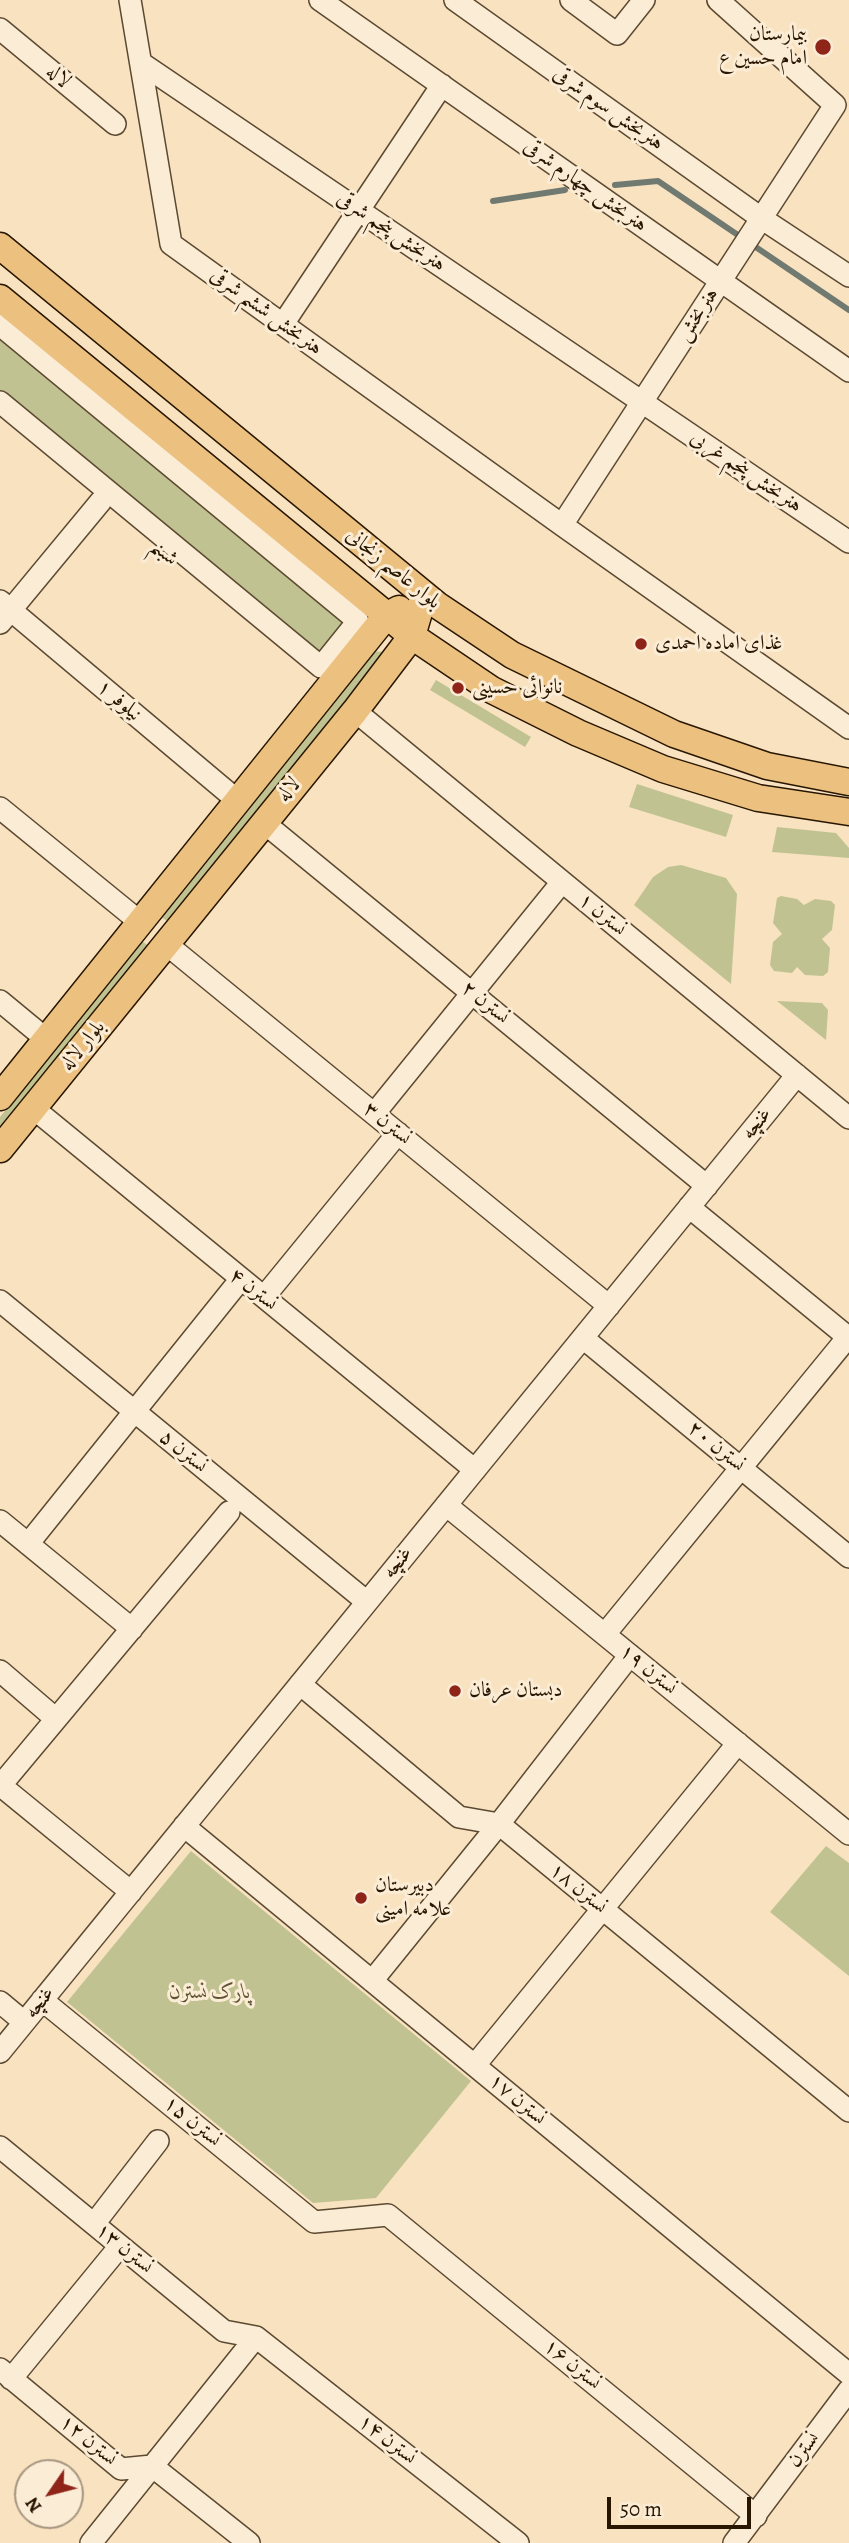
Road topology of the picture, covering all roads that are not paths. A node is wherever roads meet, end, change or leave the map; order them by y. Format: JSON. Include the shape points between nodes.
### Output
{"nodes":[{"id":1,"x":130,"y":0,"type":"edge"},
{"id":2,"x":320,"y":0,"type":"edge"},
{"id":3,"x":455,"y":0,"type":"edge"},
{"id":4,"x":571,"y":0,"type":"edge"},
{"id":5,"x":644,"y":0,"type":"edge"},
{"id":6,"x":718,"y":0,"type":"edge"},
{"id":7,"x":0,"y":30,"type":"edge"},
{"id":8,"x":141,"y":63,"type":"junction"},
{"id":9,"x":442,"y":85,"type":"junction"},
{"id":10,"x":115,"y":124,"type":"dead end"},
{"id":11,"x":359,"y":210,"type":"junction"},
{"id":12,"x":761,"y":218,"type":"junction"},
{"id":13,"x":0,"y":246,"type":"edge"},
{"id":14,"x":849,"y":276,"type":"edge"},
{"id":15,"x":720,"y":281,"type":"junction"},
{"id":16,"x":0,"y":298,"type":"edge"},
{"id":17,"x":283,"y":324,"type":"junction"},
{"id":18,"x":0,"y":325,"type":"edge"},
{"id":19,"x":849,"y":371,"type":"edge"},
{"id":20,"x":0,"y":402,"type":"edge"},
{"id":21,"x":642,"y":402,"type":"junction"},
{"id":22,"x":0,"y":418,"type":"edge"},
{"id":23,"x":101,"y":500,"type":"junction"},
{"id":24,"x":562,"y":525,"type":"junction"},
{"id":25,"x":849,"y":542,"type":"edge"},
{"id":26,"x":424,"y":595,"type":"junction"},
{"id":27,"x":4,"y":611,"type":"edge"},
{"id":28,"x":386,"y":616,"type":"junction"},
{"id":29,"x":412,"y":636,"type":"junction"},
{"id":30,"x":328,"y":689,"type":"junction"},
{"id":31,"x":355,"y":711,"type":"junction"},
{"id":32,"x":849,"y":728,"type":"edge"},
{"id":33,"x":849,"y":782,"type":"edge"},
{"id":34,"x":238,"y":801,"type":"junction"},
{"id":35,"x":0,"y":808,"type":"edge"},
{"id":36,"x":849,"y":812,"type":"edge"},
{"id":37,"x":263,"y":822,"type":"junction"},
{"id":38,"x":562,"y":883,"type":"junction"},
{"id":39,"x":140,"y":922,"type":"junction"},
{"id":40,"x":165,"y":943,"type":"junction"},
{"id":41,"x":473,"y":993,"type":"junction"},
{"id":42,"x":0,"y":1001,"type":"edge"},
{"id":43,"x":46,"y":1040,"type":"junction"},
{"id":44,"x":797,"y":1075,"type":"junction"},
{"id":45,"x":0,"y":1097,"type":"edge"},
{"id":46,"x":33,"y":1108,"type":"junction"},
{"id":47,"x":374,"y":1114,"type":"junction"},
{"id":48,"x":849,"y":1118,"type":"edge"},
{"id":49,"x":398,"y":1133,"type":"junction"},
{"id":50,"x":0,"y":1149,"type":"edge"},
{"id":51,"x":707,"y":1186,"type":"junction"},
{"id":52,"x":689,"y":1207,"type":"junction"},
{"id":53,"x":240,"y":1280,"type":"junction"},
{"id":54,"x":264,"y":1297,"type":"junction"},
{"id":55,"x":0,"y":1301,"type":"edge"},
{"id":56,"x":609,"y":1306,"type":"junction"},
{"id":57,"x":583,"y":1338,"type":"junction"},
{"id":58,"x":848,"y":1338,"type":"edge"},
{"id":59,"x":135,"y":1412,"type":"junction"},
{"id":60,"x":741,"y":1468,"type":"junction"},
{"id":61,"x":475,"y":1470,"type":"junction"},
{"id":62,"x":446,"y":1505,"type":"junction"},
{"id":63,"x":229,"y":1513,"type":"dead end"},
{"id":64,"x":0,"y":1521,"type":"edge"},
{"id":65,"x":28,"y":1544,"type":"junction"},
{"id":66,"x":849,"y":1557,"type":"edge"},
{"id":67,"x":367,"y":1602,"type":"junction"},
{"id":68,"x":132,"y":1629,"type":"junction"},
{"id":69,"x":605,"y":1634,"type":"junction"},
{"id":70,"x":630,"y":1656,"type":"junction"},
{"id":71,"x":0,"y":1671,"type":"edge"},
{"id":72,"x":300,"y":1684,"type":"junction"},
{"id":73,"x":56,"y":1719,"type":"junction"},
{"id":74,"x":738,"y":1743,"type":"junction"},
{"id":75,"x":0,"y":1785,"type":"edge"},
{"id":76,"x":499,"y":1824,"type":"junction"},
{"id":77,"x":184,"y":1826,"type":"junction"},
{"id":78,"x":849,"y":1834,"type":"edge"},
{"id":79,"x":131,"y":1892,"type":"junction"},
{"id":80,"x":603,"y":1909,"type":"junction"},
{"id":81,"x":372,"y":1982,"type":"junction"},
{"id":82,"x":42,"y":2000,"type":"junction"},
{"id":83,"x":0,"y":2002,"type":"edge"},
{"id":84,"x":24,"y":2022,"type":"junction"},
{"id":85,"x":0,"y":2052,"type":"edge"},
{"id":86,"x":475,"y":2065,"type":"junction"},
{"id":87,"x":849,"y":2111,"type":"edge"},
{"id":88,"x":158,"y":2141,"type":"dead end"},
{"id":89,"x":0,"y":2147,"type":"edge"},
{"id":90,"x":388,"y":2215,"type":"joint"},
{"id":91,"x":93,"y":2224,"type":"junction"},
{"id":92,"x":120,"y":2246,"type":"junction"},
{"id":93,"x":256,"y":2337,"type":"junction"},
{"id":94,"x":6,"y":2374,"type":"edge"},
{"id":95,"x":849,"y":2374,"type":"edge"},
{"id":96,"x":849,"y":2390,"type":"edge"},
{"id":97,"x":152,"y":2466,"type":"junction"},
{"id":98,"x":756,"y":2516,"type":"junction"},
{"id":99,"x":90,"y":2543,"type":"edge"},
{"id":100,"x":249,"y":2543,"type":"edge"},
{"id":101,"x":518,"y":2543,"type":"edge"},
{"id":102,"x":734,"y":2543,"type":"edge"}],
"edges":[{"from":1,"to":8,"type":"street","name":"هنربخش ششم شرقی"},
{"from":2,"to":9,"type":"street","name":"هنربخش چهارم شرقی"},
{"from":3,"to":12,"type":"street","name":"هنربخش سوم شرقی"},
{"from":4,"to":5,"type":"street","via":[[617,34]]},
{"from":6,"to":12,"type":"street","name":"هنربخش","via":[[835,106]]},
{"from":7,"to":10,"type":"street","name":"لاله"},
{"from":8,"to":11,"type":"street","name":"هنربخش پنجم شرقی"},
{"from":8,"to":17,"type":"street","name":"هنربخش ششم شرقی","via":[[171,244]]},
{"from":9,"to":11,"type":"street"},
{"from":9,"to":15,"type":"street","name":"هنربخش چهارم شرقی"},
{"from":11,"to":17,"type":"street"},
{"from":11,"to":21,"type":"street","name":"هنربخش پنجم شرقی"},
{"from":12,"to":14,"type":"street","name":"هنربخش سوم شرقی"},
{"from":12,"to":15,"type":"street","name":"هنربخش"},
{"from":13,"to":26,"type":"main road","name":"بلوار عاصم زنجانی"},
{"from":15,"to":19,"type":"street","name":"هنربخش چهارم شرقی"},
{"from":15,"to":21,"type":"street","name":"هنربخش"},
{"from":16,"to":28,"type":"main road","name":"بلوار عاصم زنجانی"},
{"from":17,"to":24,"type":"street","name":"هنربخش ششم شرقی"},
{"from":18,"to":20,"type":"street","via":[[358,621],[321,667]]},
{"from":21,"to":24,"type":"street","name":"هنربخش"},
{"from":21,"to":25,"type":"street","name":"هنربخش پنجم غربی"},
{"from":22,"to":23,"type":"street","name":"شبنم"},
{"from":23,"to":27,"type":"street"},
{"from":23,"to":30,"type":"street","name":"شبنم"},
{"from":24,"to":32,"type":"street","name":"هنربخش ششم شرقی"},
{"from":26,"to":28,"type":"main road"},
{"from":26,"to":29,"type":"main road"},
{"from":26,"to":33,"type":"main road","name":"بلوار عاصم زنجانی","via":[[512,655],[674,734],[767,766]]},
{"from":27,"to":34,"type":"street","name":"نیلوفر ۱"},
{"from":28,"to":29,"type":"main road","name":"بلوار عاصم زنجانی"},
{"from":28,"to":30,"type":"main road","name":"لاله"},
{"from":29,"to":31,"type":"main road","name":"لاله"},
{"from":29,"to":36,"type":"main road","name":"بلوار عاصم زنجانی","via":[[492,690],[663,769],[758,798]]},
{"from":30,"to":34,"type":"main road","name":"لاله"},
{"from":31,"to":37,"type":"main road","name":"لاله"},
{"from":31,"to":38,"type":"street","name":"نسترن ۱"},
{"from":34,"to":39,"type":"main road","name":"لاله"},
{"from":35,"to":39,"type":"street"},
{"from":37,"to":40,"type":"main road","name":"لاله"},
{"from":37,"to":41,"type":"street","name":"نسترن ۲"},
{"from":38,"to":41,"type":"street"},
{"from":38,"to":44,"type":"street","name":"نسترن ۱"},
{"from":39,"to":40,"type":"main road"},
{"from":39,"to":43,"type":"main road","name":"بلوار لاله"},
{"from":40,"to":46,"type":"main road","name":"بلوار لاله"},
{"from":40,"to":47,"type":"street","name":"نسترن ۳"},
{"from":41,"to":47,"type":"street"},
{"from":41,"to":51,"type":"street","name":"نسترن ۲"},
{"from":42,"to":43,"type":"street"},
{"from":43,"to":45,"type":"main road","name":"بلوار لاله"},
{"from":44,"to":48,"type":"street","name":"نسترن ۱"},
{"from":44,"to":51,"type":"street","name":"غنچه"},
{"from":46,"to":50,"type":"main road","name":"بلوار لاله"},
{"from":46,"to":53,"type":"street","name":"نسترن ۴"},
{"from":47,"to":49,"type":"street","name":"نسترن ۳"},
{"from":49,"to":54,"type":"street"},
{"from":49,"to":56,"type":"street","name":"نسترن ۳"},
{"from":51,"to":52,"type":"street","name":"غنچه"},
{"from":52,"to":56,"type":"street","name":"غنچه"},
{"from":52,"to":58,"type":"street"},
{"from":53,"to":54,"type":"street","name":"نسترن ۴"},
{"from":53,"to":59,"type":"street"},
{"from":54,"to":61,"type":"street","name":"نسترن ۴"},
{"from":55,"to":59,"type":"street","name":"نسترن ۵"},
{"from":56,"to":57,"type":"street","name":"غنچه"},
{"from":57,"to":60,"type":"street","name":"نسترن ۲۰"},
{"from":57,"to":61,"type":"street","name":"غنچه"},
{"from":58,"to":60,"type":"street"},
{"from":59,"to":65,"type":"street"},
{"from":59,"to":67,"type":"street","name":"نسترن ۵"},
{"from":60,"to":66,"type":"street","name":"نسترن ۲۰"},
{"from":60,"to":69,"type":"street"},
{"from":61,"to":62,"type":"street","name":"غنچه"},
{"from":62,"to":67,"type":"street","name":"غنچه"},
{"from":62,"to":69,"type":"street","name":"نسترن ۱۹"},
{"from":63,"to":68,"type":"street"},
{"from":64,"to":65,"type":"street"},
{"from":65,"to":68,"type":"street"},
{"from":67,"to":72,"type":"street","name":"غنچه"},
{"from":68,"to":73,"type":"street"},
{"from":69,"to":70,"type":"street","name":"نسترن ۱۹"},
{"from":70,"to":74,"type":"street","name":"نسترن ۱۹"},
{"from":70,"to":76,"type":"street"},
{"from":71,"to":73,"type":"street"},
{"from":72,"to":76,"type":"street","name":"نسترن ۱۸","via":[[459,1816]]},
{"from":72,"to":77,"type":"street","name":"غنچه"},
{"from":73,"to":75,"type":"street"},
{"from":74,"to":78,"type":"street","name":"نسترن ۱۹"},
{"from":74,"to":80,"type":"street"},
{"from":75,"to":79,"type":"street"},
{"from":76,"to":80,"type":"street","name":"نسترن ۱۸"},
{"from":76,"to":81,"type":"street"},
{"from":77,"to":79,"type":"street","name":"غنچه"},
{"from":77,"to":81,"type":"street","name":"نسترن ۱۷"},
{"from":79,"to":82,"type":"street","name":"غنچه"},
{"from":80,"to":86,"type":"street"},
{"from":80,"to":87,"type":"street","name":"نسترن ۱۸"},
{"from":81,"to":86,"type":"street","name":"نسترن ۱۷"},
{"from":82,"to":84,"type":"street","name":"غنچه"},
{"from":82,"to":90,"type":"street","name":"نسترن ۱۵","via":[[314,2222]]},
{"from":83,"to":84,"type":"street"},
{"from":84,"to":85,"type":"street","name":"غنچه"},
{"from":86,"to":95,"type":"street","name":"نسترن ۱۷"},
{"from":88,"to":91,"type":"street"},
{"from":89,"to":91,"type":"street","name":"نسترن ۱۳"},
{"from":90,"to":98,"type":"street","name":"نسترن ۱۶"},
{"from":91,"to":92,"type":"street","name":"نسترن ۱۳"},
{"from":92,"to":93,"type":"street","name":"نسترن ۱۳","via":[[224,2330]]},
{"from":92,"to":94,"type":"street"},
{"from":93,"to":97,"type":"street"},
{"from":93,"to":101,"type":"street","name":"نسترن ۱۴"},
{"from":94,"to":97,"type":"street","name":"نسترن ۱۲","via":[[121,2469]]},
{"from":96,"to":98,"type":"street","name":"نسترن"},
{"from":97,"to":99,"type":"street"},
{"from":97,"to":100,"type":"street"},
{"from":98,"to":102,"type":"street","name":"نسترن"}]}
